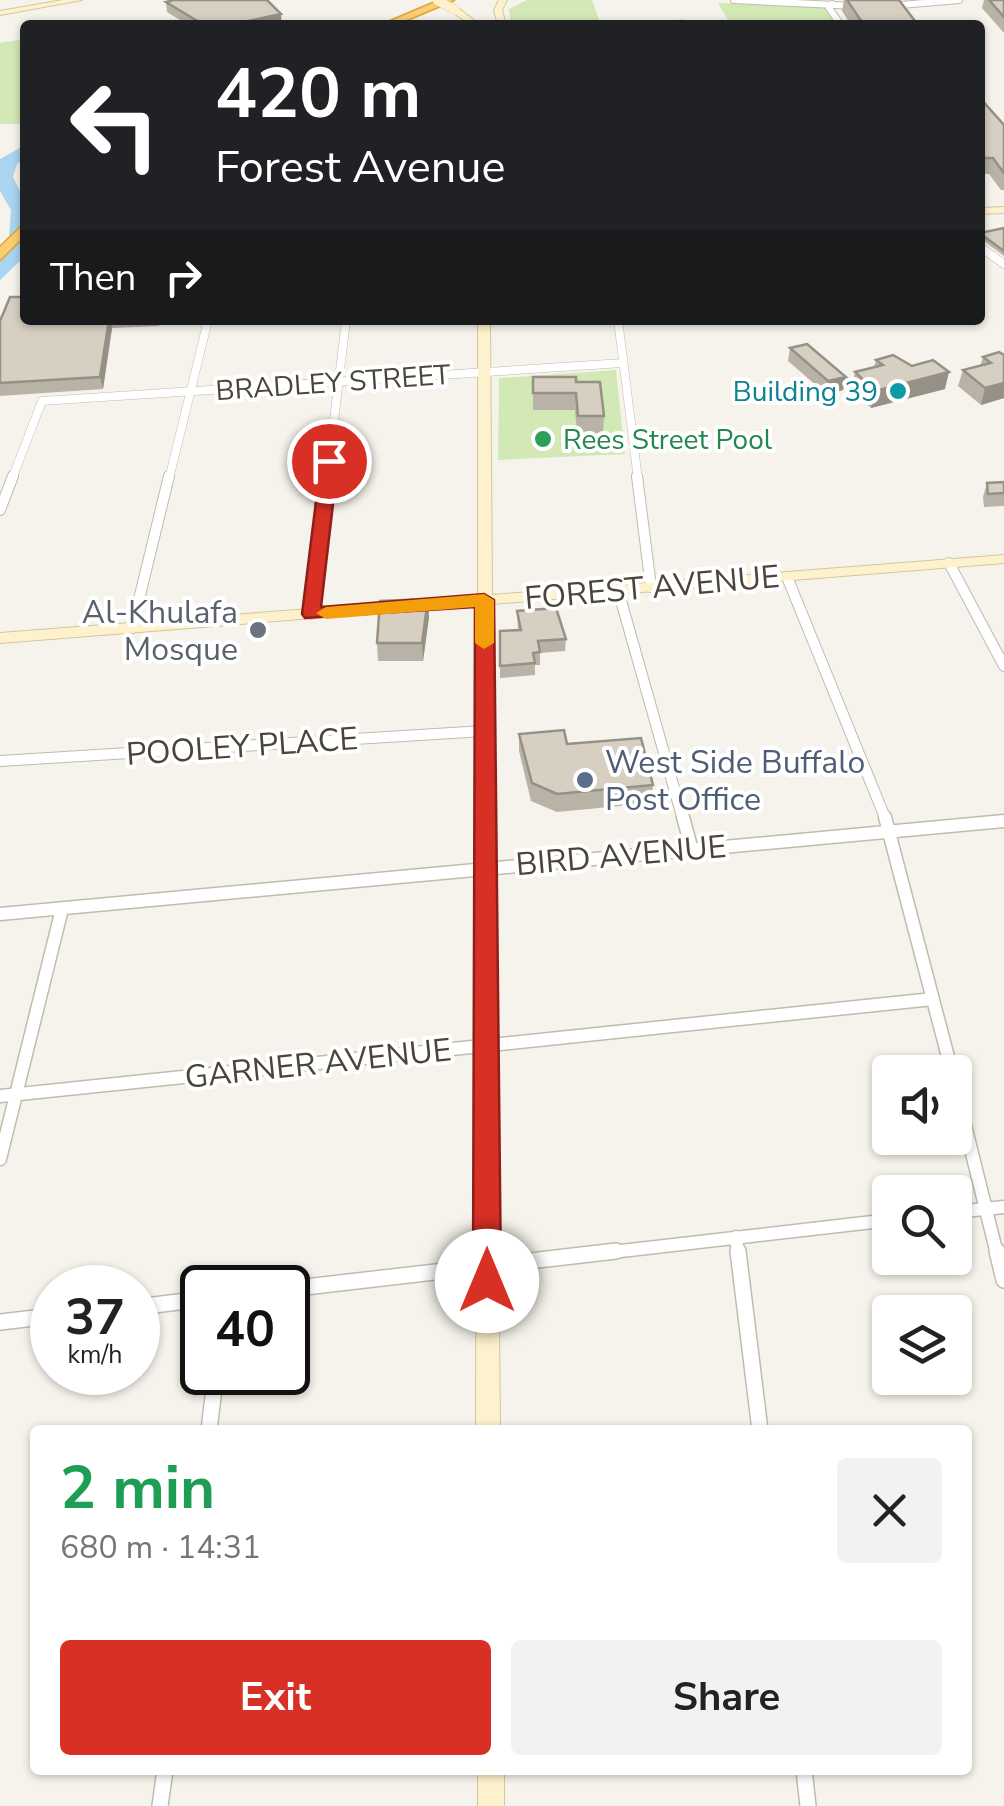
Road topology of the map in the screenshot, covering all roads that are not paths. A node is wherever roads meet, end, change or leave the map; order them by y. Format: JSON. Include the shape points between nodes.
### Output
{"nodes":[{"id":1,"x":78,"y":0,"type":"edge"},
{"id":2,"x":436,"y":0,"type":"edge"},
{"id":3,"x":734,"y":0,"type":"edge"},
{"id":4,"x":960,"y":0,"type":"edge"},
{"id":5,"x":63,"y":1,"type":"edge"},
{"id":6,"x":832,"y":4,"type":"junction"},
{"id":7,"x":452,"y":5,"type":"edge"},
{"id":8,"x":866,"y":6,"type":"edge"},
{"id":9,"x":878,"y":6,"type":"edge"},
{"id":10,"x":418,"y":12,"type":"junction"},
{"id":11,"x":0,"y":13,"type":"edge"},
{"id":12,"x":385,"y":20,"type":"edge"},
{"id":13,"x":398,"y":20,"type":"edge"},
{"id":14,"x":410,"y":20,"type":"edge"},
{"id":15,"x":837,"y":20,"type":"edge"},
{"id":16,"x":20,"y":218,"type":"edge"},
{"id":17,"x":20,"y":234,"type":"edge"},
{"id":18,"x":0,"y":240,"type":"edge"},
{"id":19,"x":0,"y":256,"type":"edge"},
{"id":20,"x":207,"y":325,"type":"edge"},
{"id":21,"x":345,"y":325,"type":"edge"},
{"id":22,"x":484,"y":325,"type":"edge"},
{"id":23,"x":619,"y":325,"type":"edge"},
{"id":24,"x":623,"y":363,"type":"junction"},
{"id":25,"x":484,"y":372,"type":"junction"},
{"id":26,"x":338,"y":383,"type":"junction"},
{"id":27,"x":190,"y":392,"type":"junction"},
{"id":28,"x":0,"y":510,"type":"edge"},
{"id":29,"x":1004,"y":559,"type":"edge"},
{"id":30,"x":949,"y":563,"type":"junction"},
{"id":31,"x":786,"y":576,"type":"junction"},
{"id":32,"x":651,"y":587,"type":"junction"},
{"id":33,"x":618,"y":590,"type":"junction"},
{"id":34,"x":484,"y":600,"type":"junction"},
{"id":35,"x":311,"y":614,"type":"junction"},
{"id":36,"x":132,"y":628,"type":"junction"},
{"id":37,"x":0,"y":638,"type":"edge"},
{"id":38,"x":1004,"y":666,"type":"edge"},
{"id":39,"x":484,"y":731,"type":"junction"},
{"id":40,"x":0,"y":761,"type":"edge"},
{"id":41,"x":1004,"y":820,"type":"edge"},
{"id":42,"x":891,"y":831,"type":"junction"},
{"id":43,"x":692,"y":850,"type":"junction"},
{"id":44,"x":484,"y":867,"type":"junction"},
{"id":45,"x":62,"y":909,"type":"junction"},
{"id":46,"x":0,"y":914,"type":"edge"},
{"id":47,"x":934,"y":1000,"type":"junction"},
{"id":48,"x":488,"y":1046,"type":"junction"},
{"id":49,"x":948,"y":1055,"type":"edge"},
{"id":50,"x":16,"y":1094,"type":"junction"},
{"id":51,"x":0,"y":1096,"type":"edge"},
{"id":52,"x":972,"y":1153,"type":"edge"},
{"id":53,"x":0,"y":1159,"type":"edge"},
{"id":54,"x":1004,"y":1207,"type":"edge"},
{"id":55,"x":986,"y":1209,"type":"junction"},
{"id":56,"x":972,"y":1210,"type":"edge"},
{"id":57,"x":872,"y":1222,"type":"edge"},
{"id":58,"x":736,"y":1238,"type":"junction"},
{"id":59,"x":487,"y":1266,"type":"junction"},
{"id":60,"x":1004,"y":1280,"type":"edge"},
{"id":61,"x":310,"y":1286,"type":"edge"},
{"id":62,"x":30,"y":1319,"type":"edge"},
{"id":63,"x":0,"y":1322,"type":"edge"},
{"id":64,"x":213,"y":1395,"type":"edge"},
{"id":65,"x":210,"y":1425,"type":"edge"},
{"id":66,"x":488,"y":1425,"type":"edge"},
{"id":67,"x":759,"y":1425,"type":"edge"},
{"id":68,"x":164,"y":1775,"type":"edge"},
{"id":69,"x":491,"y":1775,"type":"edge"},
{"id":70,"x":805,"y":1775,"type":"edge"},
{"id":71,"x":160,"y":1806,"type":"edge"},
{"id":72,"x":491,"y":1806,"type":"edge"},
{"id":73,"x":808,"y":1806,"type":"edge"}],
"edges":[{"from":1,"to":5,"type":"street"},
{"from":2,"to":7,"type":"street","bridge":true},
{"from":2,"to":12,"type":"highway"},
{"from":3,"to":6,"type":"street"},
{"from":4,"to":9,"type":"street"},
{"from":5,"to":11,"type":"street"},
{"from":6,"to":8,"type":"street"},
{"from":6,"to":15,"type":"street"},
{"from":7,"to":10,"type":"highway"},
{"from":10,"to":13,"type":"highway"},
{"from":10,"to":14,"type":"highway"},
{"from":16,"to":18,"type":"highway"},
{"from":17,"to":19,"type":"highway"},
{"from":20,"to":27,"type":"street"},
{"from":21,"to":26,"type":"street"},
{"from":22,"to":25,"type":"street"},
{"from":23,"to":24,"type":"street"},
{"from":24,"to":25,"type":"street","name":"BRADLEY STREET"},
{"from":24,"to":32,"type":"street"},
{"from":25,"to":26,"type":"street","name":"BRADLEY STREET"},
{"from":25,"to":34,"type":"street"},
{"from":26,"to":27,"type":"street","name":"BRADLEY STREET"},
{"from":26,"to":35,"type":"street"},
{"from":27,"to":28,"type":"street","name":"BRADLEY STREET","via":[[42,400]]},
{"from":27,"to":36,"type":"street"},
{"from":29,"to":30,"type":"street","name":"FOREST AVENUE"},
{"from":30,"to":31,"type":"street","name":"FOREST AVENUE"},
{"from":30,"to":38,"type":"street"},
{"from":31,"to":32,"type":"street","name":"FOREST AVENUE"},
{"from":31,"to":42,"type":"street"},
{"from":32,"to":33,"type":"street","name":"FOREST AVENUE"},
{"from":33,"to":34,"type":"street","name":"FOREST AVENUE"},
{"from":33,"to":43,"type":"street"},
{"from":34,"to":35,"type":"street","name":"FOREST AVENUE"},
{"from":34,"to":39,"type":"street"},
{"from":35,"to":36,"type":"street","name":"FOREST AVENUE"},
{"from":36,"to":37,"type":"street","name":"FOREST AVENUE"},
{"from":39,"to":40,"type":"street","name":"POOLEY PLACE"},
{"from":39,"to":44,"type":"street"},
{"from":41,"to":42,"type":"street","name":"BIRD AVENUE"},
{"from":42,"to":43,"type":"street","name":"BIRD AVENUE"},
{"from":42,"to":47,"type":"street"},
{"from":43,"to":44,"type":"street","name":"BIRD AVENUE"},
{"from":44,"to":45,"type":"street","name":"BIRD AVENUE"},
{"from":44,"to":48,"type":"street"},
{"from":45,"to":46,"type":"street","name":"BIRD AVENUE"},
{"from":45,"to":50,"type":"street"},
{"from":47,"to":48,"type":"street","name":"GARNER AVENUE"},
{"from":47,"to":49,"type":"street"},
{"from":48,"to":50,"type":"street","name":"GARNER AVENUE"},
{"from":48,"to":59,"type":"street"},
{"from":50,"to":51,"type":"street","name":"GARNER AVENUE"},
{"from":50,"to":53,"type":"street"},
{"from":52,"to":55,"type":"street"},
{"from":54,"to":55,"type":"street"},
{"from":55,"to":56,"type":"street"},
{"from":55,"to":60,"type":"street"},
{"from":57,"to":58,"type":"street"},
{"from":58,"to":59,"type":"street"},
{"from":58,"to":67,"type":"street"},
{"from":59,"to":61,"type":"street"},
{"from":59,"to":66,"type":"street"},
{"from":62,"to":63,"type":"street"},
{"from":64,"to":65,"type":"street"},
{"from":68,"to":71,"type":"street"},
{"from":69,"to":72,"type":"street"},
{"from":70,"to":73,"type":"street"}]}
